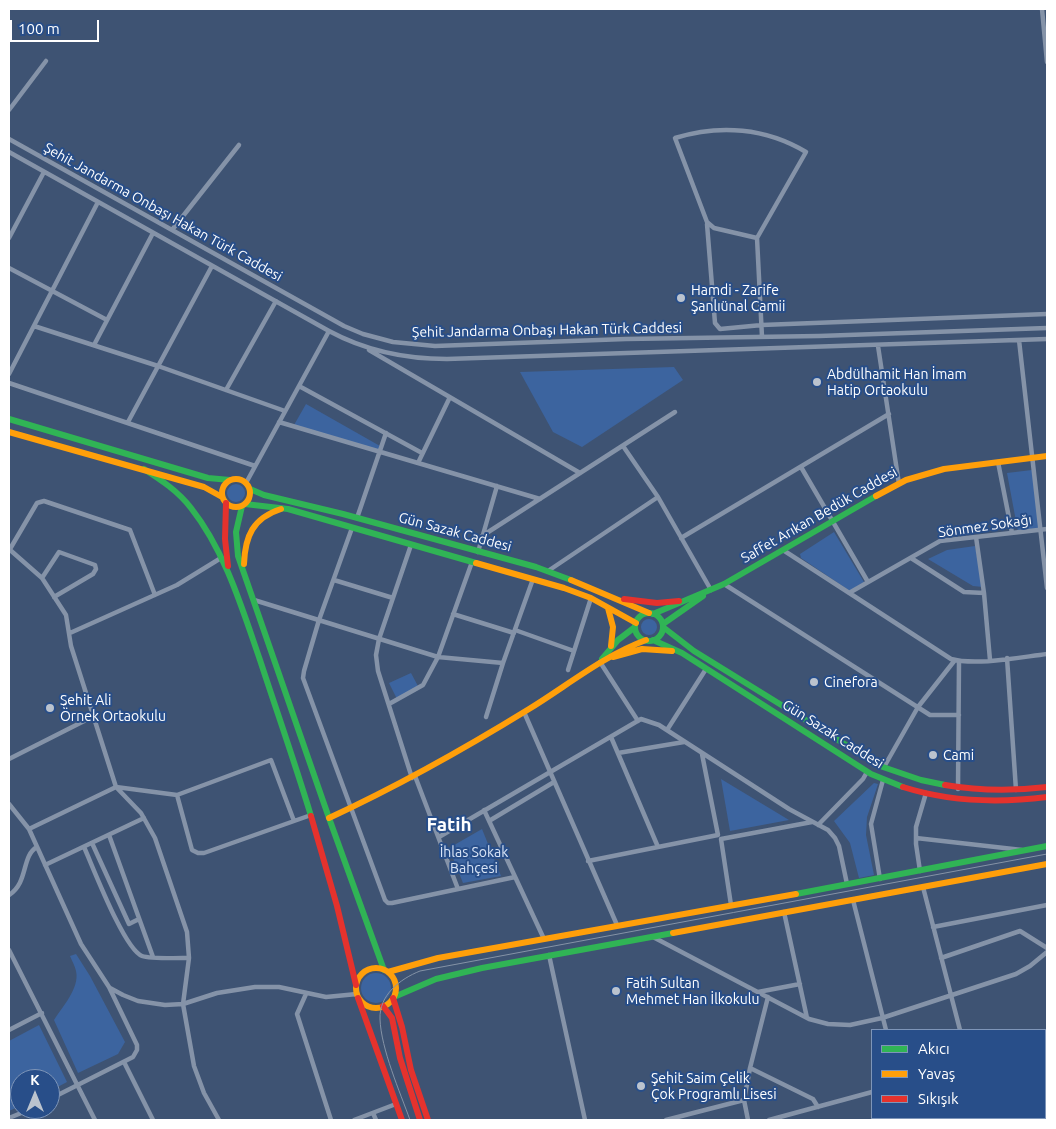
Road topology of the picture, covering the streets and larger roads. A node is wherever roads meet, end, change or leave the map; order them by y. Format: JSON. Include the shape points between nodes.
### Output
{"nodes":[{"id":1,"x":1042,"y":9,"type":"edge"},
{"id":2,"x":46,"y":61,"type":"dead end"},
{"id":3,"x":1047,"y":62,"type":"edge"},
{"id":4,"x":9,"y":110,"type":"edge"},
{"id":5,"x":9,"y":139,"type":"edge"},
{"id":6,"x":239,"y":145,"type":"dead end"},
{"id":7,"x":9,"y":152,"type":"edge"},
{"id":8,"x":44,"y":172,"type":"junction"},
{"id":9,"x":98,"y":202,"type":"junction"},
{"id":10,"x":707,"y":222,"type":"junction"},
{"id":11,"x":11,"y":230,"type":"edge"},
{"id":12,"x":172,"y":230,"type":"junction"},
{"id":13,"x":153,"y":233,"type":"junction"},
{"id":14,"x":9,"y":238,"type":"edge"},
{"id":15,"x":757,"y":238,"type":"junction"},
{"id":16,"x":212,"y":266,"type":"junction"},
{"id":17,"x":9,"y":268,"type":"edge"},
{"id":18,"x":52,"y":291,"type":"junction"},
{"id":19,"x":276,"y":301,"type":"junction"},
{"id":20,"x":1047,"y":314,"type":"edge"},
{"id":21,"x":107,"y":320,"type":"junction"},
{"id":22,"x":762,"y":325,"type":"junction"},
{"id":23,"x":34,"y":326,"type":"junction"},
{"id":24,"x":1047,"y":328,"type":"edge"},
{"id":25,"x":329,"y":331,"type":"junction"},
{"id":26,"x":762,"y":337,"type":"junction"},
{"id":27,"x":1019,"y":340,"type":"junction"},
{"id":28,"x":1047,"y":340,"type":"edge"},
{"id":29,"x":94,"y":345,"type":"junction"},
{"id":30,"x":361,"y":346,"type":"junction"},
{"id":31,"x":878,"y":346,"type":"junction"},
{"id":32,"x":158,"y":366,"type":"junction"},
{"id":33,"x":9,"y":374,"type":"edge"},
{"id":34,"x":9,"y":384,"type":"edge"},
{"id":35,"x":299,"y":386,"type":"junction"},
{"id":36,"x":226,"y":390,"type":"junction"},
{"id":37,"x":450,"y":397,"type":"junction"},
{"id":38,"x":285,"y":411,"type":"junction"},
{"id":39,"x":676,"y":412,"type":"dead end"},
{"id":40,"x":889,"y":414,"type":"junction"},
{"id":41,"x":9,"y":419,"type":"edge"},
{"id":42,"x":128,"y":422,"type":"junction"},
{"id":43,"x":280,"y":422,"type":"junction"},
{"id":44,"x":9,"y":432,"type":"edge"},
{"id":45,"x":386,"y":433,"type":"junction"},
{"id":46,"x":623,"y":446,"type":"junction"},
{"id":47,"x":380,"y":452,"type":"junction"},
{"id":48,"x":422,"y":453,"type":"junction"},
{"id":49,"x":1047,"y":456,"type":"edge"},
{"id":50,"x":1032,"y":458,"type":"junction"},
{"id":51,"x":998,"y":462,"type":"junction"},
{"id":52,"x":418,"y":463,"type":"junction"},
{"id":53,"x":255,"y":466,"type":"junction"},
{"id":54,"x":800,"y":467,"type":"junction"},
{"id":55,"x":144,"y":469,"type":"junction"},
{"id":56,"x":580,"y":473,"type":"junction"},
{"id":57,"x":230,"y":480,"type":"junction"},
{"id":58,"x":899,"y":484,"type":"junction"},
{"id":59,"x":248,"y":486,"type":"junction"},
{"id":60,"x":497,"y":486,"type":"junction"},
{"id":61,"x":658,"y":498,"type":"junction"},
{"id":62,"x":540,"y":499,"type":"junction"},
{"id":63,"x":224,"y":500,"type":"junction"},
{"id":64,"x":243,"y":505,"type":"junction"},
{"id":65,"x":284,"y":508,"type":"junction"},
{"id":66,"x":357,"y":518,"type":"junction"},
{"id":67,"x":832,"y":520,"type":"junction"},
{"id":68,"x":352,"y":528,"type":"junction"},
{"id":69,"x":1047,"y":529,"type":"edge"},
{"id":70,"x":1041,"y":530,"type":"junction"},
{"id":71,"x":1012,"y":533,"type":"junction"},
{"id":72,"x":482,"y":536,"type":"junction"},
{"id":73,"x":976,"y":537,"type":"junction"},
{"id":74,"x":681,"y":538,"type":"junction"},
{"id":75,"x":411,"y":544,"type":"junction"},
{"id":76,"x":10,"y":549,"type":"edge"},
{"id":77,"x":783,"y":550,"type":"junction"},
{"id":78,"x":478,"y":552,"type":"junction"},
{"id":79,"x":222,"y":558,"type":"junction"},
{"id":80,"x":911,"y":558,"type":"junction"},
{"id":81,"x":472,"y":562,"type":"junction"},
{"id":82,"x":244,"y":567,"type":"junction"},
{"id":83,"x":228,"y":570,"type":"junction"},
{"id":84,"x":548,"y":571,"type":"junction"},
{"id":85,"x":42,"y":578,"type":"junction"},
{"id":86,"x":534,"y":579,"type":"junction"},
{"id":87,"x":334,"y":580,"type":"junction"},
{"id":88,"x":868,"y":582,"type":"junction"},
{"id":89,"x":724,"y":584,"type":"junction"},
{"id":90,"x":1047,"y":588,"type":"edge"},
{"id":91,"x":711,"y":590,"type":"junction"},
{"id":92,"x":849,"y":593,"type":"junction"},
{"id":93,"x":984,"y":593,"type":"junction"},
{"id":94,"x":155,"y":595,"type":"junction"},
{"id":95,"x":610,"y":596,"type":"junction"},
{"id":96,"x":697,"y":596,"type":"junction"},
{"id":97,"x":54,"y":597,"type":"junction"},
{"id":98,"x":393,"y":598,"type":"junction"},
{"id":99,"x":591,"y":598,"type":"junction"},
{"id":100,"x":254,"y":600,"type":"junction"},
{"id":101,"x":607,"y":607,"type":"junction"},
{"id":102,"x":453,"y":614,"type":"junction"},
{"id":103,"x":651,"y":614,"type":"junction"},
{"id":104,"x":320,"y":620,"type":"junction"},
{"id":105,"x":636,"y":625,"type":"junction"},
{"id":106,"x":663,"y":625,"type":"junction"},
{"id":107,"x":514,"y":631,"type":"junction"},
{"id":108,"x":70,"y":633,"type":"junction"},
{"id":109,"x":379,"y":639,"type":"junction"},
{"id":110,"x":649,"y":640,"type":"junction"},
{"id":111,"x":610,"y":647,"type":"junction"},
{"id":112,"x":574,"y":651,"type":"junction"},
{"id":113,"x":682,"y":654,"type":"junction"},
{"id":114,"x":1047,"y":654,"type":"edge"},
{"id":115,"x":438,"y":657,"type":"junction"},
{"id":116,"x":1007,"y":658,"type":"junction"},
{"id":117,"x":990,"y":660,"type":"junction"},
{"id":118,"x":957,"y":661,"type":"junction"},
{"id":119,"x":600,"y":662,"type":"junction"},
{"id":120,"x":503,"y":663,"type":"junction"},
{"id":121,"x":706,"y":669,"type":"junction"},
{"id":122,"x":568,"y":670,"type":"dead end"},
{"id":123,"x":388,"y":704,"type":"junction"},
{"id":124,"x":918,"y":707,"type":"junction"},
{"id":125,"x":524,"y":712,"type":"junction"},
{"id":126,"x":959,"y":715,"type":"junction"},
{"id":127,"x":94,"y":716,"type":"junction"},
{"id":128,"x":486,"y":717,"type":"dead end"},
{"id":129,"x":638,"y":721,"type":"junction"},
{"id":130,"x":667,"y":730,"type":"junction"},
{"id":131,"x":611,"y":737,"type":"junction"},
{"id":132,"x":684,"y":742,"type":"junction"},
{"id":133,"x":618,"y":753,"type":"junction"},
{"id":134,"x":702,"y":754,"type":"junction"},
{"id":135,"x":9,"y":759,"type":"edge"},
{"id":136,"x":884,"y":767,"type":"junction"},
{"id":137,"x":550,"y":772,"type":"junction"},
{"id":138,"x":868,"y":772,"type":"junction"},
{"id":139,"x":414,"y":777,"type":"junction"},
{"id":140,"x":883,"y":780,"type":"junction"},
{"id":141,"x":554,"y":782,"type":"junction"},
{"id":142,"x":116,"y":787,"type":"junction"},
{"id":143,"x":1047,"y":787,"type":"edge"},
{"id":144,"x":958,"y":788,"type":"junction"},
{"id":145,"x":1016,"y":790,"type":"junction"},
{"id":146,"x":926,"y":793,"type":"junction"},
{"id":147,"x":177,"y":795,"type":"junction"},
{"id":148,"x":1047,"y":797,"type":"edge"},
{"id":149,"x":9,"y":804,"type":"edge"},
{"id":150,"x":351,"y":808,"type":"junction"},
{"id":151,"x":484,"y":810,"type":"junction"},
{"id":152,"x":311,"y":815,"type":"junction"},
{"id":153,"x":144,"y":818,"type":"junction"},
{"id":154,"x":329,"y":818,"type":"junction"},
{"id":155,"x":489,"y":820,"type":"junction"},
{"id":156,"x":294,"y":821,"type":"junction"},
{"id":157,"x":812,"y":822,"type":"junction"},
{"id":158,"x":818,"y":825,"type":"junction"},
{"id":159,"x":28,"y":829,"type":"junction"},
{"id":160,"x":109,"y":835,"type":"junction"},
{"id":161,"x":439,"y":837,"type":"junction"},
{"id":162,"x":720,"y":837,"type":"junction"},
{"id":163,"x":916,"y":838,"type":"junction"},
{"id":164,"x":92,"y":842,"type":"junction"},
{"id":165,"x":1047,"y":846,"type":"edge"},
{"id":166,"x":37,"y":847,"type":"junction"},
{"id":167,"x":84,"y":847,"type":"junction"},
{"id":168,"x":658,"y":847,"type":"junction"},
{"id":169,"x":1025,"y":850,"type":"junction"},
{"id":170,"x":588,"y":861,"type":"junction"},
{"id":171,"x":1047,"y":864,"type":"edge"},
{"id":172,"x":45,"y":865,"type":"junction"},
{"id":173,"x":920,"y":871,"type":"junction"},
{"id":174,"x":515,"y":877,"type":"junction"},
{"id":175,"x":880,"y":879,"type":"junction"},
{"id":176,"x":846,"y":884,"type":"junction"},
{"id":177,"x":923,"y":887,"type":"junction"},
{"id":178,"x":458,"y":889,"type":"junction"},
{"id":179,"x":9,"y":895,"type":"edge"},
{"id":180,"x":853,"y":900,"type":"junction"},
{"id":181,"x":1047,"y":904,"type":"edge"},
{"id":182,"x":731,"y":905,"type":"junction"},
{"id":183,"x":784,"y":912,"type":"junction"},
{"id":184,"x":139,"y":919,"type":"junction"},
{"id":185,"x":616,"y":925,"type":"junction"},
{"id":186,"x":933,"y":927,"type":"junction"},
{"id":187,"x":651,"y":936,"type":"junction"},
{"id":188,"x":544,"y":939,"type":"junction"},
{"id":189,"x":9,"y":950,"type":"edge"},
{"id":190,"x":1047,"y":950,"type":"edge"},
{"id":191,"x":549,"y":955,"type":"junction"},
{"id":192,"x":153,"y":957,"type":"junction"},
{"id":193,"x":189,"y":958,"type":"junction"},
{"id":194,"x":941,"y":958,"type":"junction"},
{"id":195,"x":386,"y":971,"type":"junction"},
{"id":196,"x":800,"y":984,"type":"junction"},
{"id":197,"x":356,"y":985,"type":"junction"},
{"id":198,"x":109,"y":987,"type":"junction"},
{"id":199,"x":758,"y":992,"type":"junction"},
{"id":200,"x":306,"y":994,"type":"junction"},
{"id":201,"x":950,"y":994,"type":"junction"},
{"id":202,"x":357,"y":996,"type":"junction"},
{"id":203,"x":393,"y":998,"type":"junction"},
{"id":204,"x":768,"y":998,"type":"junction"},
{"id":205,"x":183,"y":1004,"type":"junction"},
{"id":206,"x":384,"y":1006,"type":"junction"},
{"id":207,"x":42,"y":1013,"type":"junction"},
{"id":208,"x":807,"y":1018,"type":"junction"},
{"id":209,"x":882,"y":1018,"type":"junction"},
{"id":210,"x":886,"y":1029,"type":"edge"},
{"id":211,"x":960,"y":1029,"type":"edge"},
{"id":212,"x":9,"y":1030,"type":"edge"},
{"id":213,"x":124,"y":1062,"type":"junction"},
{"id":214,"x":750,"y":1068,"type":"junction"},
{"id":215,"x":78,"y":1086,"type":"junction"},
{"id":216,"x":871,"y":1092,"type":"edge"},
{"id":217,"x":60,"y":1094,"type":"edge"},
{"id":218,"x":744,"y":1100,"type":"junction"},
{"id":219,"x":396,"y":1104,"type":"junction"},
{"id":220,"x":818,"y":1107,"type":"junction"},
{"id":221,"x":373,"y":1113,"type":"junction"},
{"id":222,"x":681,"y":1118,"type":"edge"},
{"id":223,"x":361,"y":1119,"type":"edge"},
{"id":224,"x":94,"y":1120,"type":"edge"},
{"id":225,"x":153,"y":1120,"type":"edge"},
{"id":226,"x":219,"y":1120,"type":"edge"},
{"id":227,"x":331,"y":1120,"type":"edge"},
{"id":228,"x":354,"y":1120,"type":"edge"},
{"id":229,"x":376,"y":1120,"type":"edge"},
{"id":230,"x":402,"y":1120,"type":"edge"},
{"id":231,"x":420,"y":1120,"type":"edge"},
{"id":232,"x":428,"y":1120,"type":"edge"},
{"id":233,"x":585,"y":1120,"type":"edge"},
{"id":234,"x":666,"y":1120,"type":"edge"},
{"id":235,"x":748,"y":1120,"type":"edge"},
{"id":236,"x":769,"y":1120,"type":"edge"}],
"edges":[{"from":1,"to":3,"type":"street"},
{"from":2,"to":4,"type":"street"},
{"from":5,"to":12,"type":"street","name":"Şehit Jandarma Onbaşı Hakan Türk Caddesi"},
{"from":6,"to":12,"type":"street"},
{"from":7,"to":8,"type":"street","name":"Şehit Jandarma Onbaşı Hakan Türk Caddesi"},
{"from":8,"to":9,"type":"street","name":"Şehit Jandarma Onbaşı Hakan Türk Caddesi"},
{"from":8,"to":11,"type":"street"},
{"from":9,"to":13,"type":"street","name":"Şehit Jandarma Onbaşı Hakan Türk Caddesi"},
{"from":9,"to":18,"type":"street"},
{"from":10,"to":15,"type":"street","via":[[714,228]]},
{"from":10,"to":15,"type":"street","via":[[675,138],[723,129],[747,130],[775,137],[806,152]]},
{"from":10,"to":22,"type":"street","via":[[716,326],[723,329]]},
{"from":11,"to":14,"type":"street"},
{"from":12,"to":26,"type":"street","name":"Şehit Jandarma Onbaşı Hakan Türk Caddesi","via":[[344,326],[400,344],[450,346]]},
{"from":13,"to":16,"type":"street","name":"Şehit Jandarma Onbaşı Hakan Türk Caddesi"},
{"from":13,"to":21,"type":"street"},
{"from":15,"to":22,"type":"street"},
{"from":16,"to":19,"type":"street","name":"Şehit Jandarma Onbaşı Hakan Türk Caddesi"},
{"from":16,"to":32,"type":"street"},
{"from":17,"to":18,"type":"street"},
{"from":18,"to":21,"type":"street"},
{"from":18,"to":23,"type":"street"},
{"from":19,"to":25,"type":"street","name":"Şehit Jandarma Onbaşı Hakan Türk Caddesi"},
{"from":19,"to":36,"type":"street"},
{"from":20,"to":22,"type":"street"},
{"from":21,"to":29,"type":"street"},
{"from":22,"to":26,"type":"street"},
{"from":23,"to":29,"type":"street"},
{"from":23,"to":33,"type":"street"},
{"from":24,"to":26,"type":"street","name":"Şehit Jandarma Onbaşı Hakan Türk Caddesi"},
{"from":25,"to":30,"type":"street","name":"Şehit Jandarma Onbaşı Hakan Türk Caddesi"},
{"from":25,"to":35,"type":"street"},
{"from":27,"to":28,"type":"street","name":"Şehit Jandarma Onbaşı Hakan Türk Caddesi"},
{"from":27,"to":31,"type":"street","name":"Şehit Jandarma Onbaşı Hakan Türk Caddesi"},
{"from":27,"to":50,"type":"street"},
{"from":29,"to":32,"type":"street"},
{"from":30,"to":31,"type":"street","name":"Şehit Jandarma Onbaşı Hakan Türk Caddesi","via":[[398,356],[447,359]]},
{"from":30,"to":37,"type":"street"},
{"from":31,"to":40,"type":"street"},
{"from":32,"to":36,"type":"street"},
{"from":32,"to":42,"type":"street"},
{"from":34,"to":42,"type":"street"},
{"from":35,"to":38,"type":"street"},
{"from":35,"to":45,"type":"street"},
{"from":36,"to":38,"type":"street"},
{"from":37,"to":48,"type":"street"},
{"from":37,"to":56,"type":"street"},
{"from":38,"to":43,"type":"street"},
{"from":39,"to":46,"type":"street"},
{"from":40,"to":54,"type":"street"},
{"from":40,"to":58,"type":"street"},
{"from":41,"to":57,"type":"street","via":[[208,478]]},
{"from":42,"to":53,"type":"street"},
{"from":43,"to":47,"type":"street"},
{"from":43,"to":53,"type":"street"},
{"from":44,"to":55,"type":"street"},
{"from":45,"to":47,"type":"street"},
{"from":45,"to":48,"type":"street"},
{"from":46,"to":56,"type":"street"},
{"from":46,"to":61,"type":"street"},
{"from":47,"to":52,"type":"street"},
{"from":47,"to":66,"type":"street"},
{"from":48,"to":52,"type":"street"},
{"from":49,"to":50,"type":"street","name":"Saffet Arıkan Bedük Caddesi"},
{"from":50,"to":51,"type":"street","name":"Saffet Arıkan Bedük Caddesi"},
{"from":50,"to":70,"type":"street"},
{"from":51,"to":58,"type":"street","name":"Saffet Arıkan Bedük Caddesi","via":[[944,468],[914,476]]},
{"from":51,"to":71,"type":"street"},
{"from":52,"to":60,"type":"street"},
{"from":53,"to":59,"type":"street"},
{"from":54,"to":67,"type":"street"},
{"from":54,"to":74,"type":"street"},
{"from":55,"to":63,"type":"street","via":[[204,486]]},
{"from":55,"to":79,"type":"street","via":[[184,498]]},
{"from":56,"to":62,"type":"street"},
{"from":57,"to":59,"type":"street","via":[[237,478]]},
{"from":57,"to":63,"type":"street","via":[[223,487]]},
{"from":58,"to":67,"type":"street","name":"Saffet Arıkan Bedük Caddesi"},
{"from":59,"to":64,"type":"street","via":[[250,496]]},
{"from":59,"to":66,"type":"street","name":"Gün Sazak Caddesi","via":[[272,497]]},
{"from":60,"to":62,"type":"street"},
{"from":60,"to":72,"type":"street"},
{"from":61,"to":74,"type":"street"},
{"from":61,"to":84,"type":"street"},
{"from":62,"to":72,"type":"street"},
{"from":63,"to":64,"type":"street","via":[[235,507]]},
{"from":63,"to":83,"type":"street"},
{"from":64,"to":65,"type":"street","name":"Gün Sazak Caddesi"},
{"from":64,"to":82,"type":"street","via":[[235,537],[238,556]]},
{"from":65,"to":68,"type":"street","name":"Gün Sazak Caddesi"},
{"from":65,"to":82,"type":"street","via":[[265,515],[252,528],[245,546]]},
{"from":66,"to":78,"type":"street","name":"Gün Sazak Caddesi"},
{"from":67,"to":77,"type":"street","name":"Saffet Arıkan Bedük Caddesi"},
{"from":67,"to":88,"type":"street"},
{"from":68,"to":75,"type":"street","name":"Gün Sazak Caddesi"},
{"from":68,"to":87,"type":"street"},
{"from":69,"to":70,"type":"street","name":"Sönmez Sokağı"},
{"from":70,"to":71,"type":"street","name":"Sönmez Sokağı"},
{"from":70,"to":90,"type":"street"},
{"from":71,"to":73,"type":"street","name":"Sönmez Sokağı"},
{"from":72,"to":78,"type":"street"},
{"from":73,"to":80,"type":"street","name":"Sönmez Sokağı","via":[[940,541]]},
{"from":73,"to":93,"type":"street"},
{"from":74,"to":91,"type":"street"},
{"from":75,"to":81,"type":"street","name":"Gün Sazak Caddesi"},
{"from":75,"to":98,"type":"street"},
{"from":76,"to":85,"type":"street"},
{"from":76,"to":94,"type":"street","via":[[37,503],[44,501],[130,530]]},
{"from":77,"to":89,"type":"street","name":"Saffet Arıkan Bedük Caddesi"},
{"from":77,"to":92,"type":"street"},
{"from":78,"to":84,"type":"street","name":"Gün Sazak Caddesi"},
{"from":79,"to":83,"type":"street"},
{"from":79,"to":94,"type":"street"},
{"from":80,"to":88,"type":"street","name":"Sönmez Sokağı"},
{"from":80,"to":93,"type":"street","via":[[964,592]]},
{"from":81,"to":86,"type":"street","name":"Gün Sazak Caddesi"},
{"from":81,"to":102,"type":"street"},
{"from":82,"to":100,"type":"street"},
{"from":83,"to":152,"type":"street"},
{"from":84,"to":95,"type":"street","name":"Gün Sazak Caddesi"},
{"from":85,"to":97,"type":"street"},
{"from":85,"to":97,"type":"street","via":[[59,552],[95,565],[93,574]]},
{"from":86,"to":99,"type":"street","name":"Gün Sazak Caddesi"},
{"from":86,"to":107,"type":"street"},
{"from":87,"to":98,"type":"street"},
{"from":87,"to":104,"type":"street"},
{"from":88,"to":92,"type":"street","name":"Sönmez Sokağı"},
{"from":89,"to":91,"type":"street","name":"Saffet Arıkan Bedük Caddesi"},
{"from":89,"to":124,"type":"street"},
{"from":91,"to":96,"type":"street","name":"Saffet Arıkan Bedük Caddesi"},
{"from":91,"to":106,"type":"street"},
{"from":92,"to":118,"type":"street"},
{"from":93,"to":117,"type":"street"},
{"from":94,"to":108,"type":"street"},
{"from":95,"to":96,"type":"street","via":[[657,603]]},
{"from":95,"to":103,"type":"street","name":"Gün Sazak Caddesi"},
{"from":96,"to":103,"type":"street"},
{"from":97,"to":108,"type":"street","via":[[66,615]]},
{"from":98,"to":109,"type":"street"},
{"from":99,"to":101,"type":"street","name":"Gün Sazak Caddesi"},
{"from":99,"to":112,"type":"street"},
{"from":100,"to":104,"type":"street"},
{"from":100,"to":154,"type":"street"},
{"from":101,"to":105,"type":"street","name":"Gün Sazak Caddesi"},
{"from":101,"to":111,"type":"street","via":[[613,624]]},
{"from":102,"to":107,"type":"street"},
{"from":102,"to":115,"type":"street"},
{"from":103,"to":105,"type":"street","via":[[640,617]]},
{"from":103,"to":106,"type":"street"},
{"from":104,"to":109,"type":"street"},
{"from":104,"to":150,"type":"street","via":[[304,670],[304,683]]},
{"from":105,"to":110,"type":"street","via":[[637,634]]},
{"from":105,"to":111,"type":"street"},
{"from":106,"to":110,"type":"street","via":[[659,637]]},
{"from":106,"to":136,"type":"street","name":"Gün Sazak Caddesi","via":[[689,647],[746,684]]},
{"from":107,"to":112,"type":"street"},
{"from":107,"to":120,"type":"street"},
{"from":108,"to":127,"type":"street","via":[[71,646]]},
{"from":109,"to":115,"type":"street"},
{"from":109,"to":123,"type":"street","via":[[377,666]]},
{"from":110,"to":113,"type":"street","name":"Gün Sazak Caddesi"},
{"from":110,"to":119,"type":"street","via":[[626,647]]},
{"from":111,"to":119,"type":"street"},
{"from":112,"to":122,"type":"street"},
{"from":113,"to":119,"type":"street","via":[[642,648]]},
{"from":113,"to":121,"type":"street","name":"Gün Sazak Caddesi"},
{"from":114,"to":116,"type":"street"},
{"from":115,"to":120,"type":"street"},
{"from":115,"to":123,"type":"street","via":[[423,685]]},
{"from":116,"to":117,"type":"street"},
{"from":116,"to":145,"type":"street"},
{"from":117,"to":118,"type":"street"},
{"from":118,"to":124,"type":"street"},
{"from":118,"to":126,"type":"street"},
{"from":119,"to":125,"type":"street"},
{"from":119,"to":129,"type":"street"},
{"from":120,"to":128,"type":"street"},
{"from":121,"to":130,"type":"street"},
{"from":121,"to":138,"type":"street","name":"Gün Sazak Caddesi"},
{"from":123,"to":139,"type":"street"},
{"from":124,"to":126,"type":"street","via":[[930,714]]},
{"from":124,"to":136,"type":"street"},
{"from":125,"to":137,"type":"street"},
{"from":125,"to":139,"type":"street"},
{"from":126,"to":144,"type":"street"},
{"from":127,"to":135,"type":"street"},
{"from":127,"to":142,"type":"street"},
{"from":129,"to":130,"type":"street","via":[[641,719]]},
{"from":129,"to":131,"type":"street"},
{"from":130,"to":132,"type":"street"},
{"from":131,"to":133,"type":"street"},
{"from":131,"to":137,"type":"street"},
{"from":132,"to":133,"type":"street"},
{"from":132,"to":134,"type":"street"},
{"from":133,"to":168,"type":"street"},
{"from":134,"to":157,"type":"street"},
{"from":134,"to":162,"type":"street"},
{"from":136,"to":144,"type":"street","name":"Gün Sazak Caddesi","via":[[902,775]]},
{"from":137,"to":141,"type":"street"},
{"from":137,"to":151,"type":"street"},
{"from":138,"to":140,"type":"street","name":"Gün Sazak Caddesi"},
{"from":138,"to":158,"type":"street"},
{"from":139,"to":150,"type":"street"},
{"from":139,"to":161,"type":"street"},
{"from":140,"to":146,"type":"street","name":"Gün Sazak Caddesi"},
{"from":140,"to":175,"type":"street","via":[[871,824]]},
{"from":141,"to":155,"type":"street"},
{"from":141,"to":170,"type":"street"},
{"from":142,"to":147,"type":"street"},
{"from":142,"to":153,"type":"street"},
{"from":142,"to":159,"type":"street"},
{"from":143,"to":145,"type":"street","name":"Gün Sazak Caddesi"},
{"from":144,"to":145,"type":"street","name":"Gün Sazak Caddesi","via":[[996,792]]},
{"from":146,"to":148,"type":"street","name":"Gün Sazak Caddesi","via":[[993,802]]},
{"from":146,"to":163,"type":"street"},
{"from":147,"to":156,"type":"street","via":[[192,850],[198,853]]},
{"from":147,"to":156,"type":"street","via":[[271,760]]},
{"from":149,"to":159,"type":"street"},
{"from":150,"to":154,"type":"street"},
{"from":150,"to":178,"type":"street","via":[[386,901],[392,903]]},
{"from":151,"to":155,"type":"street"},
{"from":151,"to":161,"type":"street"},
{"from":152,"to":156,"type":"street"},
{"from":152,"to":197,"type":"street"},
{"from":153,"to":160,"type":"street"},
{"from":153,"to":193,"type":"street","via":[[155,838],[185,924]]},
{"from":154,"to":195,"type":"street"},
{"from":155,"to":174,"type":"street"},
{"from":157,"to":158,"type":"street"},
{"from":157,"to":162,"type":"street"},
{"from":158,"to":176,"type":"street","via":[[828,830],[837,842]]},
{"from":159,"to":166,"type":"street"},
{"from":160,"to":164,"type":"street"},
{"from":160,"to":184,"type":"street"},
{"from":161,"to":178,"type":"street"},
{"from":162,"to":168,"type":"street"},
{"from":162,"to":182,"type":"street"},
{"from":163,"to":169,"type":"street"},
{"from":163,"to":173,"type":"street"},
{"from":164,"to":167,"type":"street"},
{"from":164,"to":184,"type":"street","via":[[129,924]]},
{"from":165,"to":169,"type":"street"},
{"from":166,"to":172,"type":"street"},
{"from":166,"to":179,"type":"street","via":[[29,854],[21,884]]},
{"from":167,"to":172,"type":"street"},
{"from":167,"to":192,"type":"street","via":[[124,936],[140,955]]},
{"from":168,"to":170,"type":"street"},
{"from":169,"to":173,"type":"street"},
{"from":170,"to":185,"type":"street"},
{"from":171,"to":177,"type":"street"},
{"from":172,"to":198,"type":"street","via":[[81,944]]},
{"from":173,"to":175,"type":"street"},
{"from":174,"to":178,"type":"street"},
{"from":174,"to":188,"type":"street"},
{"from":175,"to":176,"type":"street"},
{"from":176,"to":182,"type":"street"},
{"from":177,"to":180,"type":"street"},
{"from":177,"to":186,"type":"street"},
{"from":180,"to":183,"type":"street"},
{"from":180,"to":209,"type":"street"},
{"from":181,"to":186,"type":"street"},
{"from":182,"to":185,"type":"street"},
{"from":183,"to":187,"type":"street"},
{"from":183,"to":196,"type":"street"},
{"from":184,"to":192,"type":"street"},
{"from":185,"to":188,"type":"street"},
{"from":186,"to":194,"type":"street"},
{"from":187,"to":191,"type":"street"},
{"from":187,"to":199,"type":"street"},
{"from":188,"to":195,"type":"street"},
{"from":189,"to":207,"type":"street"},
{"from":190,"to":194,"type":"street","via":[[1020,931]]},
{"from":190,"to":201,"type":"street","via":[[1016,974]]},
{"from":191,"to":203,"type":"street","via":[[445,976]]},
{"from":191,"to":233,"type":"street"},
{"from":192,"to":193,"type":"street"},
{"from":193,"to":205,"type":"street"},
{"from":194,"to":201,"type":"street"},
{"from":195,"to":197,"type":"street","via":[[368,970],[361,974]]},
{"from":195,"to":203,"type":"street","via":[[395,982]]},
{"from":196,"to":199,"type":"street"},
{"from":196,"to":208,"type":"street"},
{"from":197,"to":202,"type":"street"},
{"from":198,"to":205,"type":"street","via":[[147,1003]]},
{"from":198,"to":213,"type":"street","via":[[137,1045],[134,1057]]},
{"from":199,"to":204,"type":"street"},
{"from":200,"to":202,"type":"street"},
{"from":200,"to":205,"type":"street","via":[[279,987],[255,987],[217,993]]},
{"from":200,"to":227,"type":"street","via":[[297,1014]]},
{"from":201,"to":209,"type":"street"},
{"from":201,"to":211,"type":"street"},
{"from":202,"to":206,"type":"street","via":[[367,1006]]},
{"from":202,"to":219,"type":"street"},
{"from":203,"to":206,"type":"street"},
{"from":203,"to":232,"type":"street","via":[[411,1070]]},
{"from":204,"to":208,"type":"street"},
{"from":204,"to":214,"type":"street"},
{"from":205,"to":226,"type":"street","via":[[197,1074]]},
{"from":206,"to":231,"type":"street","via":[[392,1018],[400,1058]]},
{"from":207,"to":212,"type":"street"},
{"from":207,"to":215,"type":"street"},
{"from":208,"to":209,"type":"street","via":[[843,1026]]},
{"from":209,"to":210,"type":"street"},
{"from":213,"to":215,"type":"street"},
{"from":213,"to":225,"type":"street"},
{"from":214,"to":218,"type":"street"},
{"from":214,"to":220,"type":"street","via":[[813,1099]]},
{"from":215,"to":217,"type":"street"},
{"from":215,"to":224,"type":"street"},
{"from":216,"to":220,"type":"street"},
{"from":218,"to":222,"type":"street"},
{"from":218,"to":235,"type":"street"},
{"from":219,"to":221,"type":"street"},
{"from":219,"to":230,"type":"street"},
{"from":220,"to":236,"type":"street"},
{"from":221,"to":223,"type":"street"},
{"from":221,"to":229,"type":"street"},
{"from":222,"to":234,"type":"street"},
{"from":223,"to":228,"type":"street"}]}
